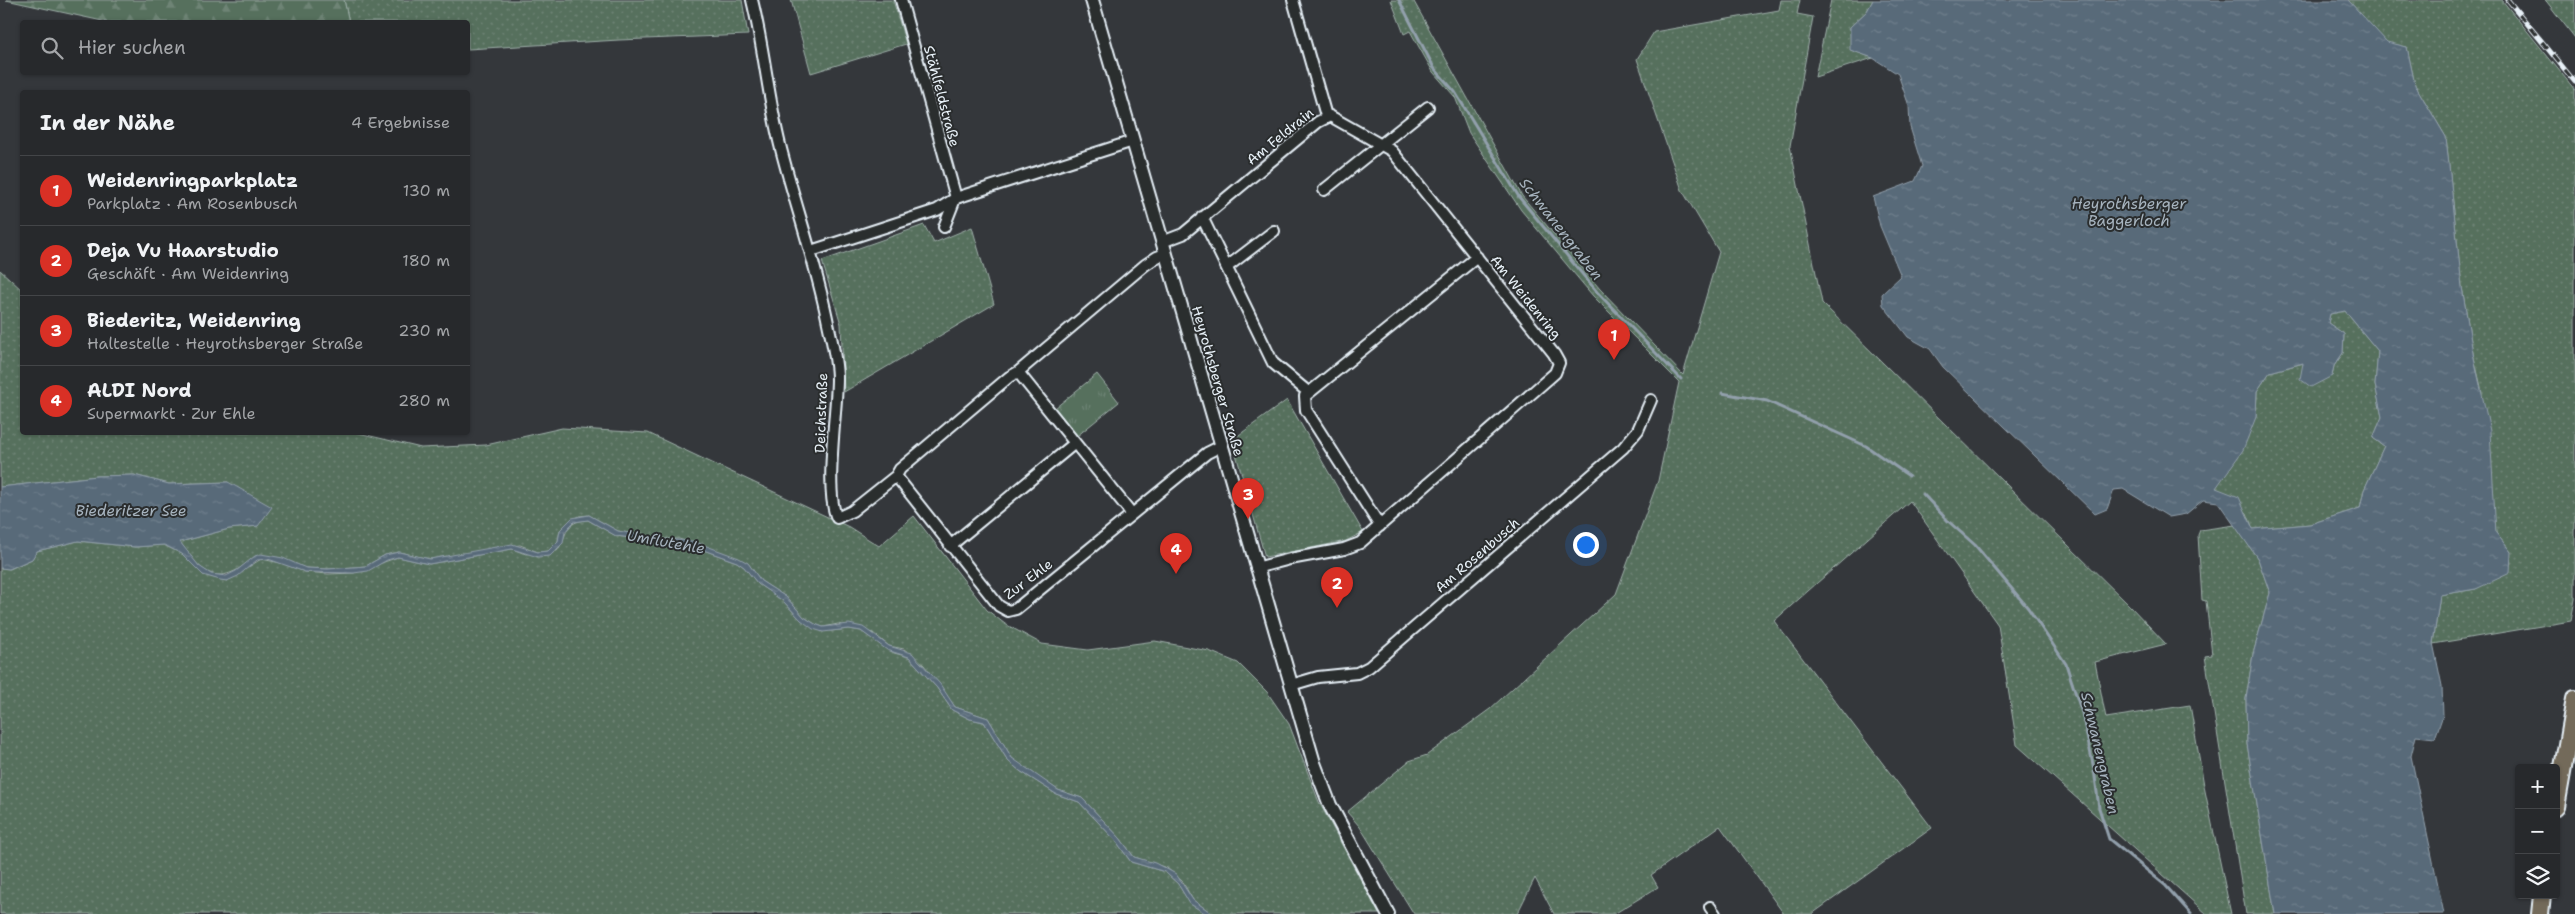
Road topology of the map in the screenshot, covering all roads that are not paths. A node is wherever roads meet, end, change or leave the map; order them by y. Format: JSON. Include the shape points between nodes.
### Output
{"nodes":[{"id":1,"x":752,"y":0,"type":"edge"},
{"id":2,"x":901,"y":0,"type":"edge"},
{"id":3,"x":1092,"y":0,"type":"edge"},
{"id":4,"x":1293,"y":0,"type":"edge"},
{"id":5,"x":1428,"y":107,"type":"dead end"},
{"id":6,"x":1326,"y":116,"type":"junction"},
{"id":7,"x":1133,"y":141,"type":"junction"},
{"id":8,"x":1381,"y":144,"type":"junction"},
{"id":9,"x":1324,"y":190,"type":"dead end"},
{"id":10,"x":956,"y":198,"type":"junction"},
{"id":11,"x":1202,"y":217,"type":"junction"},
{"id":12,"x":944,"y":227,"type":"dead end"},
{"id":13,"x":1274,"y":231,"type":"dead end"},
{"id":14,"x":1164,"y":248,"type":"junction"},
{"id":15,"x":810,"y":251,"type":"junction"},
{"id":16,"x":1477,"y":258,"type":"junction"},
{"id":17,"x":1227,"y":267,"type":"junction"},
{"id":18,"x":1018,"y":372,"type":"junction"},
{"id":19,"x":1308,"y":392,"type":"junction"},
{"id":20,"x":1651,"y":400,"type":"dead end"},
{"id":21,"x":1075,"y":443,"type":"junction"},
{"id":22,"x":1221,"y":446,"type":"junction"},
{"id":23,"x":896,"y":476,"type":"junction"},
{"id":24,"x":1132,"y":514,"type":"junction"},
{"id":25,"x":1380,"y":526,"type":"junction"},
{"id":26,"x":950,"y":546,"type":"junction"},
{"id":27,"x":1256,"y":568,"type":"junction"},
{"id":28,"x":1291,"y":685,"type":"junction"},
{"id":29,"x":2575,"y":699,"type":"edge"},
{"id":30,"x":2560,"y":784,"type":"edge"},
{"id":31,"x":2542,"y":899,"type":"edge"},
{"id":32,"x":1388,"y":914,"type":"edge"},
{"id":33,"x":2540,"y":914,"type":"edge"}],
"edges":[{"from":1,"to":15,"type":"street","name":"Deichstraße","via":[[780,145]]},
{"from":2,"to":10,"type":"street","name":"Stählfeldstraße"},
{"from":3,"to":7,"type":"street","name":"Heyrothsberger Straße"},
{"from":4,"to":6,"type":"street"},
{"from":5,"to":8,"type":"street"},
{"from":6,"to":8,"type":"street","name":"Am Feldrain"},
{"from":6,"to":11,"type":"street","name":"Am Feldrain"},
{"from":7,"to":10,"type":"street"},
{"from":7,"to":14,"type":"street","name":"Heyrothsberger Straße"},
{"from":8,"to":9,"type":"street"},
{"from":8,"to":16,"type":"street","name":"Am Feldrain","via":[[1392,151]]},
{"from":10,"to":12,"type":"street"},
{"from":10,"to":15,"type":"street","via":[[937,210]]},
{"from":11,"to":14,"type":"street","name":"Am Feldrain"},
{"from":11,"to":17,"type":"street"},
{"from":13,"to":17,"type":"street"},
{"from":14,"to":18,"type":"street"},
{"from":14,"to":22,"type":"street","name":"Heyrothsberger Straße"},
{"from":15,"to":23,"type":"street","name":"Deichstraße","via":[[836,364],[833,480],[838,518],[852,511]]},
{"from":16,"to":19,"type":"street","name":"Am Weidenring"},
{"from":16,"to":25,"type":"street","name":"Am Weidenring","via":[[1554,354],[1559,367]]},
{"from":17,"to":19,"type":"street","via":[[1273,363]]},
{"from":18,"to":21,"type":"street"},
{"from":18,"to":23,"type":"street","via":[[900,469]]},
{"from":19,"to":25,"type":"street","via":[[1305,408]]},
{"from":20,"to":28,"type":"street","name":"Am Rosenbusch","via":[[1638,430],[1623,448],[1364,671],[1318,676]]},
{"from":21,"to":24,"type":"street"},
{"from":21,"to":26,"type":"street"},
{"from":22,"to":24,"type":"street","name":"Zur Ehle"},
{"from":22,"to":27,"type":"street","name":"Heyrothsberger Straße"},
{"from":23,"to":26,"type":"street","name":"Zur Ehle"},
{"from":24,"to":26,"type":"street","name":"Zur Ehle","via":[[1016,609],[1008,611],[999,606]]},
{"from":25,"to":27,"type":"street","name":"Am Weidenring","via":[[1352,547]]},
{"from":27,"to":28,"type":"street","name":"Heyrothsberger Straße"},
{"from":28,"to":32,"type":"street","name":"Heyrothsberger Straße","via":[[1321,783]]},
{"from":29,"to":30,"type":"main road"},
{"from":31,"to":33,"type":"main road"}]}
